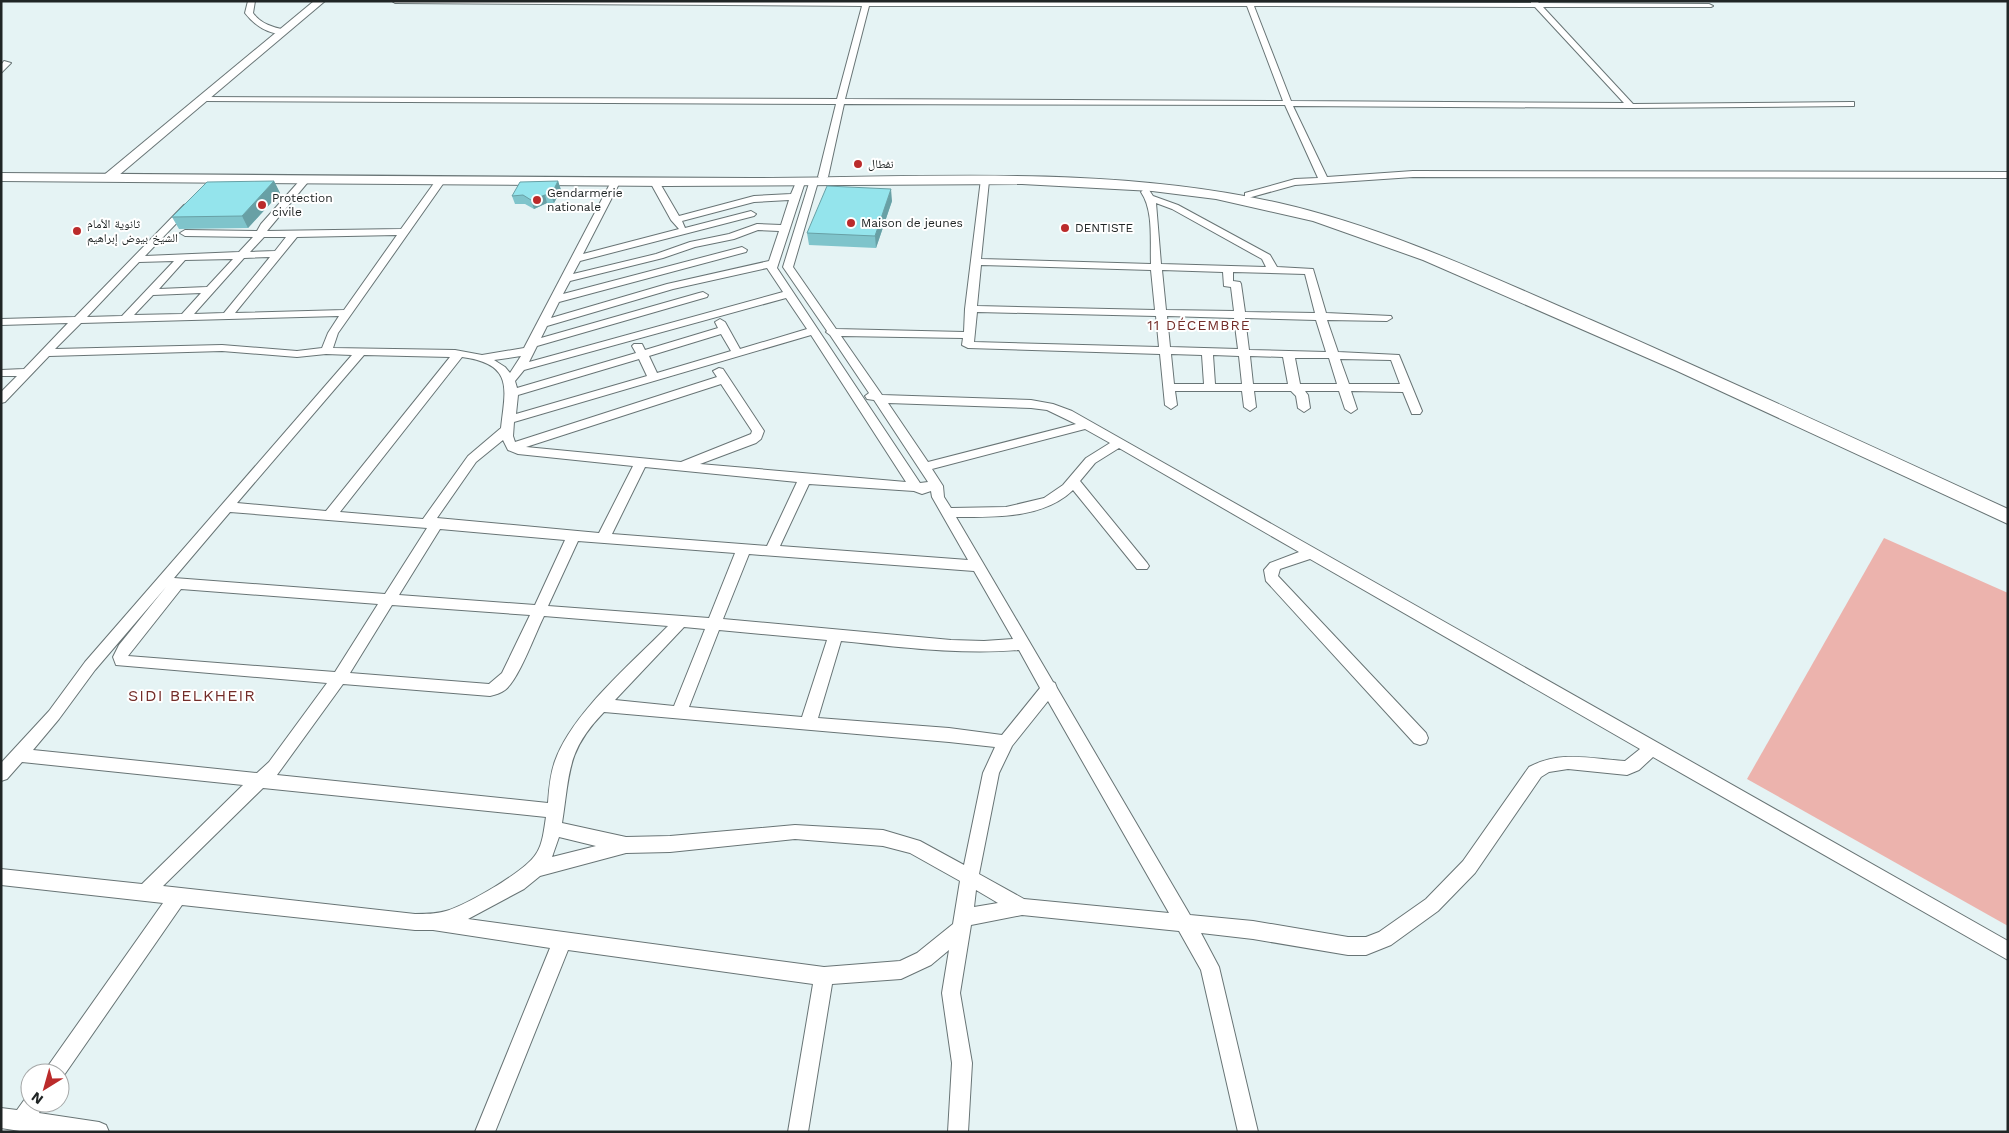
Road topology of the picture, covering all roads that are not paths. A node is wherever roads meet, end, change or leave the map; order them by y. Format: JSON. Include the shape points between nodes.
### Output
{"nodes":[{"id":1,"x":252,"y":1,"type":"edge"},
{"id":2,"x":320,"y":1,"type":"edge"},
{"id":3,"x":395,"y":1,"type":"edge"},
{"id":4,"x":1249,"y":2,"type":"edge"},
{"id":5,"x":867,"y":3,"type":"edge"},
{"id":6,"x":992,"y":3,"type":"edge"},
{"id":7,"x":1535,"y":3,"type":"edge"},
{"id":8,"x":1709,"y":6,"type":"dead end"},
{"id":9,"x":282,"y":32,"type":"junction"},
{"id":10,"x":7,"y":63,"type":"dead end"},
{"id":11,"x":1,"y":71,"type":"edge"},
{"id":12,"x":204,"y":99,"type":"junction"},
{"id":13,"x":840,"y":101,"type":"junction"},
{"id":14,"x":1288,"y":103,"type":"junction"},
{"id":15,"x":1851,"y":104,"type":"dead end"},
{"id":16,"x":1631,"y":106,"type":"junction"},
{"id":17,"x":1,"y":173,"type":"edge"},
{"id":18,"x":2008,"y":175,"type":"edge"},
{"id":19,"x":111,"y":176,"type":"junction"},
{"id":20,"x":1,"y":177,"type":"edge"},
{"id":21,"x":213,"y":179,"type":"junction"},
{"id":22,"x":305,"y":180,"type":"junction"},
{"id":23,"x":1323,"y":180,"type":"junction"},
{"id":24,"x":440,"y":181,"type":"junction"},
{"id":25,"x":984,"y":181,"type":"junction"},
{"id":26,"x":615,"y":182,"type":"junction"},
{"id":27,"x":655,"y":182,"type":"junction"},
{"id":28,"x":808,"y":184,"type":"junction"},
{"id":29,"x":1141,"y":185,"type":"junction"},
{"id":30,"x":1222,"y":193,"type":"junction"},
{"id":31,"x":1248,"y":195,"type":"junction"},
{"id":32,"x":1150,"y":198,"type":"junction"},
{"id":33,"x":751,"y":214,"type":"dead end"},
{"id":34,"x":676,"y":220,"type":"junction"},
{"id":35,"x":785,"y":228,"type":"junction"},
{"id":36,"x":404,"y":232,"type":"junction"},
{"id":37,"x":684,"y":232,"type":"junction"},
{"id":38,"x":185,"y":233,"type":"dead end"},
{"id":39,"x":261,"y":234,"type":"junction"},
{"id":40,"x":294,"y":234,"type":"junction"},
{"id":41,"x":731,"y":237,"type":"junction"},
{"id":42,"x":693,"y":244,"type":"junction"},
{"id":43,"x":742,"y":250,"type":"junction"},
{"id":44,"x":278,"y":254,"type":"junction"},
{"id":45,"x":241,"y":256,"type":"junction"},
{"id":46,"x":659,"y":256,"type":"junction"},
{"id":47,"x":182,"y":258,"type":"junction"},
{"id":48,"x":136,"y":259,"type":"junction"},
{"id":49,"x":575,"y":259,"type":"junction"},
{"id":50,"x":774,"y":262,"type":"junction"},
{"id":51,"x":974,"y":262,"type":"junction"},
{"id":52,"x":1453,"y":262,"type":"junction"},
{"id":53,"x":1156,"y":266,"type":"junction"},
{"id":54,"x":756,"y":267,"type":"junction"},
{"id":55,"x":1228,"y":268,"type":"junction"},
{"id":56,"x":665,"y":270,"type":"junction"},
{"id":57,"x":1273,"y":270,"type":"junction"},
{"id":58,"x":565,"y":279,"type":"junction"},
{"id":59,"x":671,"y":286,"type":"junction"},
{"id":60,"x":210,"y":290,"type":"junction"},
{"id":61,"x":150,"y":292,"type":"junction"},
{"id":62,"x":789,"y":294,"type":"junction"},
{"id":63,"x":703,"y":295,"type":"dead end"},
{"id":64,"x":554,"y":300,"type":"junction"},
{"id":65,"x":970,"y":309,"type":"junction"},
{"id":66,"x":1161,"y":312,"type":"junction"},
{"id":67,"x":347,"y":313,"type":"junction"},
{"id":68,"x":1239,"y":314,"type":"junction"},
{"id":69,"x":715,"y":315,"type":"junction"},
{"id":70,"x":1577,"y":316,"type":"junction"},
{"id":71,"x":226,"y":317,"type":"junction"},
{"id":72,"x":1321,"y":317,"type":"junction"},
{"id":73,"x":184,"y":318,"type":"junction"},
{"id":74,"x":1387,"y":318,"type":"dead end"},
{"id":75,"x":125,"y":320,"type":"junction"},
{"id":76,"x":76,"y":321,"type":"junction"},
{"id":77,"x":1,"y":322,"type":"edge"},
{"id":78,"x":542,"y":324,"type":"junction"},
{"id":79,"x":724,"y":330,"type":"junction"},
{"id":80,"x":813,"y":330,"type":"junction"},
{"id":81,"x":832,"y":332,"type":"junction"},
{"id":82,"x":968,"y":334,"type":"junction"},
{"id":83,"x":633,"y":337,"type":"junction"},
{"id":84,"x":532,"y":347,"type":"junction"},
{"id":85,"x":326,"y":351,"type":"junction"},
{"id":86,"x":361,"y":351,"type":"junction"},
{"id":87,"x":1165,"y":351,"type":"junction"},
{"id":88,"x":1207,"y":352,"type":"junction"},
{"id":89,"x":45,"y":353,"type":"junction"},
{"id":90,"x":737,"y":353,"type":"junction"},
{"id":91,"x":1244,"y":353,"type":"junction"},
{"id":92,"x":458,"y":354,"type":"junction"},
{"id":93,"x":643,"y":354,"type":"junction"},
{"id":94,"x":1288,"y":354,"type":"junction"},
{"id":95,"x":1333,"y":354,"type":"junction"},
{"id":96,"x":482,"y":358,"type":"junction"},
{"id":97,"x":712,"y":360,"type":"junction"},
{"id":98,"x":520,"y":368,"type":"junction"},
{"id":99,"x":27,"y":372,"type":"junction"},
{"id":100,"x":1,"y":373,"type":"edge"},
{"id":101,"x":653,"y":377,"type":"junction"},
{"id":102,"x":510,"y":379,"type":"junction"},
{"id":103,"x":724,"y":379,"type":"junction"},
{"id":104,"x":1169,"y":387,"type":"junction"},
{"id":105,"x":1344,"y":387,"type":"junction"},
{"id":106,"x":1210,"y":388,"type":"junction"},
{"id":107,"x":1249,"y":388,"type":"junction"},
{"id":108,"x":1295,"y":388,"type":"junction"},
{"id":109,"x":1407,"y":388,"type":"junction"},
{"id":110,"x":514,"y":393,"type":"junction"},
{"id":111,"x":868,"y":397,"type":"junction"},
{"id":112,"x":1,"y":399,"type":"edge"},
{"id":113,"x":1171,"y":405,"type":"dead end"},
{"id":114,"x":1250,"y":407,"type":"dead end"},
{"id":115,"x":1304,"y":408,"type":"dead end"},
{"id":116,"x":1351,"y":409,"type":"dead end"},
{"id":117,"x":1416,"y":410,"type":"dead end"},
{"id":118,"x":508,"y":425,"type":"junction"},
{"id":119,"x":1086,"y":425,"type":"junction"},
{"id":120,"x":1117,"y":444,"type":"junction"},
{"id":121,"x":511,"y":448,"type":"junction"},
{"id":122,"x":641,"y":462,"type":"junction"},
{"id":123,"x":682,"y":466,"type":"junction"},
{"id":124,"x":924,"y":467,"type":"junction"},
{"id":125,"x":805,"y":479,"type":"junction"},
{"id":126,"x":1074,"y":482,"type":"junction"},
{"id":127,"x":916,"y":487,"type":"junction"},
{"id":128,"x":937,"y":491,"type":"junction"},
{"id":129,"x":2008,"y":506,"type":"edge"},
{"id":130,"x":227,"y":507,"type":"junction"},
{"id":131,"x":948,"y":513,"type":"junction"},
{"id":132,"x":330,"y":515,"type":"junction"},
{"id":133,"x":2008,"y":516,"type":"edge"},
{"id":134,"x":432,"y":523,"type":"junction"},
{"id":135,"x":574,"y":536,"type":"junction"},
{"id":136,"x":603,"y":538,"type":"junction"},
{"id":137,"x":744,"y":548,"type":"junction"},
{"id":138,"x":772,"y":550,"type":"junction"},
{"id":139,"x":1311,"y":553,"type":"junction"},
{"id":140,"x":979,"y":566,"type":"junction"},
{"id":141,"x":1142,"y":566,"type":"dead end"},
{"id":142,"x":162,"y":582,"type":"junction"},
{"id":143,"x":178,"y":583,"type":"junction"},
{"id":144,"x":390,"y":600,"type":"junction"},
{"id":145,"x":539,"y":610,"type":"junction"},
{"id":146,"x":681,"y":621,"type":"junction"},
{"id":147,"x":715,"y":624,"type":"junction"},
{"id":148,"x":836,"y":635,"type":"junction"},
{"id":149,"x":1024,"y":644,"type":"junction"},
{"id":150,"x":338,"y":679,"type":"junction"},
{"id":151,"x":1050,"y":687,"type":"junction"},
{"id":152,"x":600,"y":705,"type":"junction"},
{"id":153,"x":679,"y":713,"type":"junction"},
{"id":154,"x":808,"y":724,"type":"junction"},
{"id":155,"x":1420,"y":738,"type":"dead end"},
{"id":156,"x":1006,"y":742,"type":"junction"},
{"id":157,"x":1652,"y":748,"type":"junction"},
{"id":158,"x":18,"y":755,"type":"junction"},
{"id":159,"x":1,"y":774,"type":"edge"},
{"id":160,"x":262,"y":780,"type":"junction"},
{"id":161,"x":553,"y":820,"type":"junction"},
{"id":162,"x":626,"y":845,"type":"junction"},
{"id":163,"x":535,"y":869,"type":"junction"},
{"id":164,"x":970,"y":876,"type":"junction"},
{"id":165,"x":1,"y":877,"type":"edge"},
{"id":166,"x":145,"y":892,"type":"junction"},
{"id":167,"x":178,"y":896,"type":"junction"},
{"id":168,"x":1022,"y":907,"type":"junction"},
{"id":169,"x":434,"y":923,"type":"junction"},
{"id":170,"x":962,"y":923,"type":"junction"},
{"id":171,"x":1186,"y":923,"type":"junction"},
{"id":172,"x":562,"y":941,"type":"junction"},
{"id":173,"x":2008,"y":951,"type":"edge"},
{"id":174,"x":824,"y":976,"type":"junction"},
{"id":175,"x":62,"y":1063,"type":"edge"},
{"id":176,"x":27,"y":1113,"type":"edge"},
{"id":177,"x":1,"y":1118,"type":"edge"},
{"id":178,"x":22,"y":1121,"type":"junction"},
{"id":179,"x":99,"y":1132,"type":"edge"},
{"id":180,"x":485,"y":1132,"type":"edge"},
{"id":181,"x":798,"y":1132,"type":"edge"},
{"id":182,"x":958,"y":1132,"type":"edge"},
{"id":183,"x":1248,"y":1132,"type":"edge"}],
"edges":[{"from":1,"to":9,"type":"street","via":[[249,14],[255,22]]},
{"from":2,"to":9,"type":"street"},
{"from":3,"to":5,"type":"street"},
{"from":4,"to":6,"type":"street"},
{"from":4,"to":7,"type":"street"},
{"from":4,"to":14,"type":"street"},
{"from":5,"to":6,"type":"street"},
{"from":5,"to":13,"type":"street"},
{"from":7,"to":8,"type":"street"},
{"from":7,"to":16,"type":"street"},
{"from":9,"to":12,"type":"street"},
{"from":10,"to":11,"type":"street"},
{"from":12,"to":13,"type":"street"},
{"from":12,"to":19,"type":"street"},
{"from":13,"to":14,"type":"street"},
{"from":13,"to":28,"type":"street"},
{"from":14,"to":16,"type":"street"},
{"from":14,"to":23,"type":"street"},
{"from":15,"to":16,"type":"street"},
{"from":17,"to":19,"type":"main road"},
{"from":18,"to":23,"type":"street","via":[[1413,174]]},
{"from":19,"to":20,"type":"main road"},
{"from":19,"to":21,"type":"main road"},
{"from":19,"to":28,"type":"main road"},
{"from":21,"to":22,"type":"main road"},
{"from":21,"to":48,"type":"street"},
{"from":22,"to":24,"type":"main road"},
{"from":22,"to":39,"type":"street","via":[[264,226]]},
{"from":23,"to":31,"type":"street","via":[[1295,182]]},
{"from":24,"to":26,"type":"main road"},
{"from":24,"to":36,"type":"street"},
{"from":25,"to":28,"type":"main road"},
{"from":25,"to":29,"type":"main road","via":[[1055,180]]},
{"from":25,"to":51,"type":"street"},
{"from":26,"to":27,"type":"main road"},
{"from":26,"to":49,"type":"street"},
{"from":27,"to":28,"type":"main road"},
{"from":27,"to":34,"type":"street"},
{"from":28,"to":30,"type":"main road","via":[[1091,176],[1165,182]]},
{"from":28,"to":34,"type":"street"},
{"from":28,"to":35,"type":"street"},
{"from":28,"to":81,"type":"street","via":[[788,266]]},
{"from":29,"to":30,"type":"main road"},
{"from":29,"to":32,"type":"street"},
{"from":30,"to":31,"type":"main road"},
{"from":30,"to":52,"type":"main road","via":[[1340,224]]},
{"from":31,"to":52,"type":"main road","via":[[1360,224]]},
{"from":32,"to":53,"type":"street"},
{"from":32,"to":57,"type":"street","via":[[1175,207],[1266,257]]},
{"from":33,"to":37,"type":"street"},
{"from":34,"to":37,"type":"street"},
{"from":35,"to":41,"type":"street","via":[[757,227]]},
{"from":35,"to":50,"type":"street"},
{"from":36,"to":40,"type":"street"},
{"from":36,"to":67,"type":"street"},
{"from":37,"to":42,"type":"street"},
{"from":37,"to":49,"type":"street"},
{"from":38,"to":39,"type":"street"},
{"from":39,"to":40,"type":"street"},
{"from":39,"to":45,"type":"street"},
{"from":40,"to":44,"type":"street"},
{"from":41,"to":42,"type":"street"},
{"from":41,"to":43,"type":"street"},
{"from":42,"to":46,"type":"street"},
{"from":43,"to":54,"type":"street"},
{"from":43,"to":56,"type":"street"},
{"from":44,"to":45,"type":"street"},
{"from":44,"to":71,"type":"street"},
{"from":45,"to":47,"type":"street"},
{"from":45,"to":60,"type":"street"},
{"from":46,"to":56,"type":"street"},
{"from":46,"to":58,"type":"street"},
{"from":47,"to":48,"type":"street"},
{"from":47,"to":61,"type":"street"},
{"from":48,"to":76,"type":"street"},
{"from":49,"to":58,"type":"street"},
{"from":50,"to":54,"type":"street"},
{"from":50,"to":62,"type":"street","via":[[772,268]]},
{"from":51,"to":53,"type":"street"},
{"from":51,"to":65,"type":"street"},
{"from":52,"to":70,"type":"main road"},
{"from":53,"to":55,"type":"street"},
{"from":53,"to":66,"type":"street"},
{"from":54,"to":59,"type":"street"},
{"from":55,"to":57,"type":"street"},
{"from":55,"to":68,"type":"street","via":[[1228,284],[1236,284]]},
{"from":56,"to":59,"type":"street"},
{"from":56,"to":64,"type":"street"},
{"from":57,"to":72,"type":"street","via":[[1308,271]]},
{"from":58,"to":64,"type":"street"},
{"from":59,"to":78,"type":"street"},
{"from":60,"to":61,"type":"street"},
{"from":60,"to":73,"type":"street"},
{"from":61,"to":75,"type":"street"},
{"from":62,"to":69,"type":"street"},
{"from":62,"to":80,"type":"street"},
{"from":63,"to":84,"type":"street"},
{"from":64,"to":78,"type":"street"},
{"from":65,"to":66,"type":"street"},
{"from":65,"to":82,"type":"street"},
{"from":66,"to":68,"type":"street"},
{"from":66,"to":87,"type":"street"},
{"from":67,"to":71,"type":"street"},
{"from":67,"to":85,"type":"street","via":[[333,333]]},
{"from":68,"to":72,"type":"street"},
{"from":68,"to":91,"type":"street"},
{"from":69,"to":79,"type":"street"},
{"from":69,"to":83,"type":"street"},
{"from":70,"to":129,"type":"main road"},
{"from":70,"to":133,"type":"main road"},
{"from":71,"to":73,"type":"street"},
{"from":72,"to":74,"type":"street"},
{"from":72,"to":95,"type":"street"},
{"from":73,"to":75,"type":"street"},
{"from":75,"to":76,"type":"street"},
{"from":76,"to":77,"type":"street"},
{"from":76,"to":89,"type":"street"},
{"from":78,"to":84,"type":"street"},
{"from":79,"to":90,"type":"street"},
{"from":79,"to":93,"type":"street"},
{"from":80,"to":90,"type":"street"},
{"from":80,"to":111,"type":"street"},
{"from":81,"to":82,"type":"street"},
{"from":81,"to":111,"type":"street"},
{"from":82,"to":87,"type":"street","via":[[968,345]]},
{"from":83,"to":93,"type":"street"},
{"from":83,"to":98,"type":"street"},
{"from":84,"to":96,"type":"street"},
{"from":84,"to":98,"type":"street"},
{"from":85,"to":86,"type":"street"},
{"from":85,"to":89,"type":"street","via":[[297,354],[222,348]]},
{"from":86,"to":92,"type":"street"},
{"from":86,"to":130,"type":"street"},
{"from":87,"to":88,"type":"street"},
{"from":87,"to":104,"type":"street"},
{"from":88,"to":91,"type":"street"},
{"from":88,"to":106,"type":"street"},
{"from":89,"to":99,"type":"street"},
{"from":90,"to":97,"type":"street"},
{"from":91,"to":94,"type":"street"},
{"from":91,"to":107,"type":"street"},
{"from":92,"to":96,"type":"street"},
{"from":92,"to":132,"type":"street"},
{"from":93,"to":101,"type":"street"},
{"from":93,"to":110,"type":"street"},
{"from":94,"to":95,"type":"street"},
{"from":94,"to":108,"type":"street"},
{"from":95,"to":105,"type":"street"},
{"from":95,"to":109,"type":"street","via":[[1395,357]]},
{"from":96,"to":102,"type":"street","via":[[501,368]]},
{"from":97,"to":101,"type":"street"},
{"from":97,"to":103,"type":"street"},
{"from":98,"to":102,"type":"street"},
{"from":99,"to":100,"type":"street"},
{"from":99,"to":112,"type":"street"},
{"from":101,"to":118,"type":"street"},
{"from":102,"to":110,"type":"street"},
{"from":103,"to":121,"type":"street"},
{"from":103,"to":123,"type":"street","via":[[758,431],[758,436]]},
{"from":104,"to":106,"type":"street"},
{"from":104,"to":113,"type":"street"},
{"from":105,"to":108,"type":"street"},
{"from":105,"to":109,"type":"street"},
{"from":105,"to":116,"type":"street"},
{"from":106,"to":107,"type":"street"},
{"from":107,"to":108,"type":"street"},
{"from":107,"to":114,"type":"street"},
{"from":108,"to":115,"type":"street","via":[[1302,395]]},
{"from":109,"to":117,"type":"street"},
{"from":110,"to":118,"type":"street"},
{"from":111,"to":119,"type":"street","via":[[1031,404],[1049,407]]},
{"from":111,"to":124,"type":"street"},
{"from":111,"to":127,"type":"street"},
{"from":118,"to":121,"type":"street"},
{"from":118,"to":134,"type":"street","via":[[472,459]]},
{"from":119,"to":120,"type":"street"},
{"from":119,"to":124,"type":"street"},
{"from":120,"to":126,"type":"street","via":[[1096,456]]},
{"from":120,"to":139,"type":"street"},
{"from":121,"to":122,"type":"street"},
{"from":122,"to":123,"type":"street"},
{"from":122,"to":136,"type":"street"},
{"from":123,"to":125,"type":"street"},
{"from":124,"to":128,"type":"street"},
{"from":125,"to":127,"type":"street"},
{"from":125,"to":138,"type":"street"},
{"from":126,"to":131,"type":"street","via":[[1060,494],[1017,510]]},
{"from":126,"to":141,"type":"street"},
{"from":127,"to":128,"type":"street"},
{"from":128,"to":131,"type":"street"},
{"from":130,"to":132,"type":"street"},
{"from":130,"to":142,"type":"street"},
{"from":131,"to":140,"type":"street"},
{"from":132,"to":134,"type":"street"},
{"from":134,"to":135,"type":"street"},
{"from":134,"to":144,"type":"street"},
{"from":135,"to":136,"type":"street"},
{"from":135,"to":145,"type":"street"},
{"from":136,"to":137,"type":"street"},
{"from":137,"to":138,"type":"street"},
{"from":137,"to":147,"type":"street"},
{"from":138,"to":140,"type":"street"},
{"from":139,"to":155,"type":"street","via":[[1275,566],[1271,577]]},
{"from":139,"to":157,"type":"street"},
{"from":140,"to":149,"type":"street"},
{"from":142,"to":143,"type":"street"},
{"from":142,"to":158,"type":"street"},
{"from":143,"to":144,"type":"street"},
{"from":143,"to":150,"type":"street","via":[[124,649],[121,661]]},
{"from":144,"to":145,"type":"street"},
{"from":144,"to":150,"type":"street"},
{"from":145,"to":146,"type":"street"},
{"from":145,"to":150,"type":"street","via":[[508,677],[490,690]]},
{"from":146,"to":147,"type":"street"},
{"from":146,"to":152,"type":"street"},
{"from":147,"to":148,"type":"street"},
{"from":147,"to":153,"type":"street"},
{"from":148,"to":149,"type":"street","via":[[951,646]]},
{"from":148,"to":154,"type":"street"},
{"from":149,"to":151,"type":"street"},
{"from":150,"to":160,"type":"street","via":[[275,767]]},
{"from":151,"to":156,"type":"street"},
{"from":151,"to":171,"type":"street"},
{"from":152,"to":153,"type":"street"},
{"from":152,"to":161,"type":"street","via":[[588,718],[562,762]]},
{"from":153,"to":154,"type":"street"},
{"from":154,"to":156,"type":"street","via":[[949,734]]},
{"from":156,"to":164,"type":"street","via":[[992,773]]},
{"from":157,"to":171,"type":"street","via":[[1627,768],[1560,762],[1545,764],[1535,772],[1469,867],[1432,905],[1385,939],[1366,946],[1348,946],[1254,930]]},
{"from":157,"to":173,"type":"street"},
{"from":158,"to":159,"type":"street"},
{"from":158,"to":160,"type":"street"},
{"from":160,"to":161,"type":"street"},
{"from":160,"to":166,"type":"street"},
{"from":161,"to":162,"type":"street"},
{"from":161,"to":163,"type":"street","via":[[550,840]]},
{"from":162,"to":163,"type":"street"},
{"from":162,"to":164,"type":"street","via":[[795,832],[830,833],[884,838],[914,846]]},
{"from":163,"to":169,"type":"street","via":[[471,909]]},
{"from":164,"to":168,"type":"street"},
{"from":164,"to":170,"type":"street"},
{"from":165,"to":166,"type":"street"},
{"from":166,"to":167,"type":"street"},
{"from":167,"to":169,"type":"street"},
{"from":167,"to":175,"type":"street"},
{"from":168,"to":170,"type":"street"},
{"from":168,"to":171,"type":"street"},
{"from":169,"to":172,"type":"street"},
{"from":170,"to":174,"type":"street","via":[[924,959],[901,970]]},
{"from":170,"to":182,"type":"street","via":[[951,993],[962,1064]]},
{"from":171,"to":183,"type":"street","via":[[1210,967]]},
{"from":172,"to":174,"type":"street"},
{"from":172,"to":180,"type":"street"},
{"from":174,"to":181,"type":"street"},
{"from":176,"to":178,"type":"street"},
{"from":177,"to":178,"type":"street"},
{"from":178,"to":179,"type":"street"}]}
